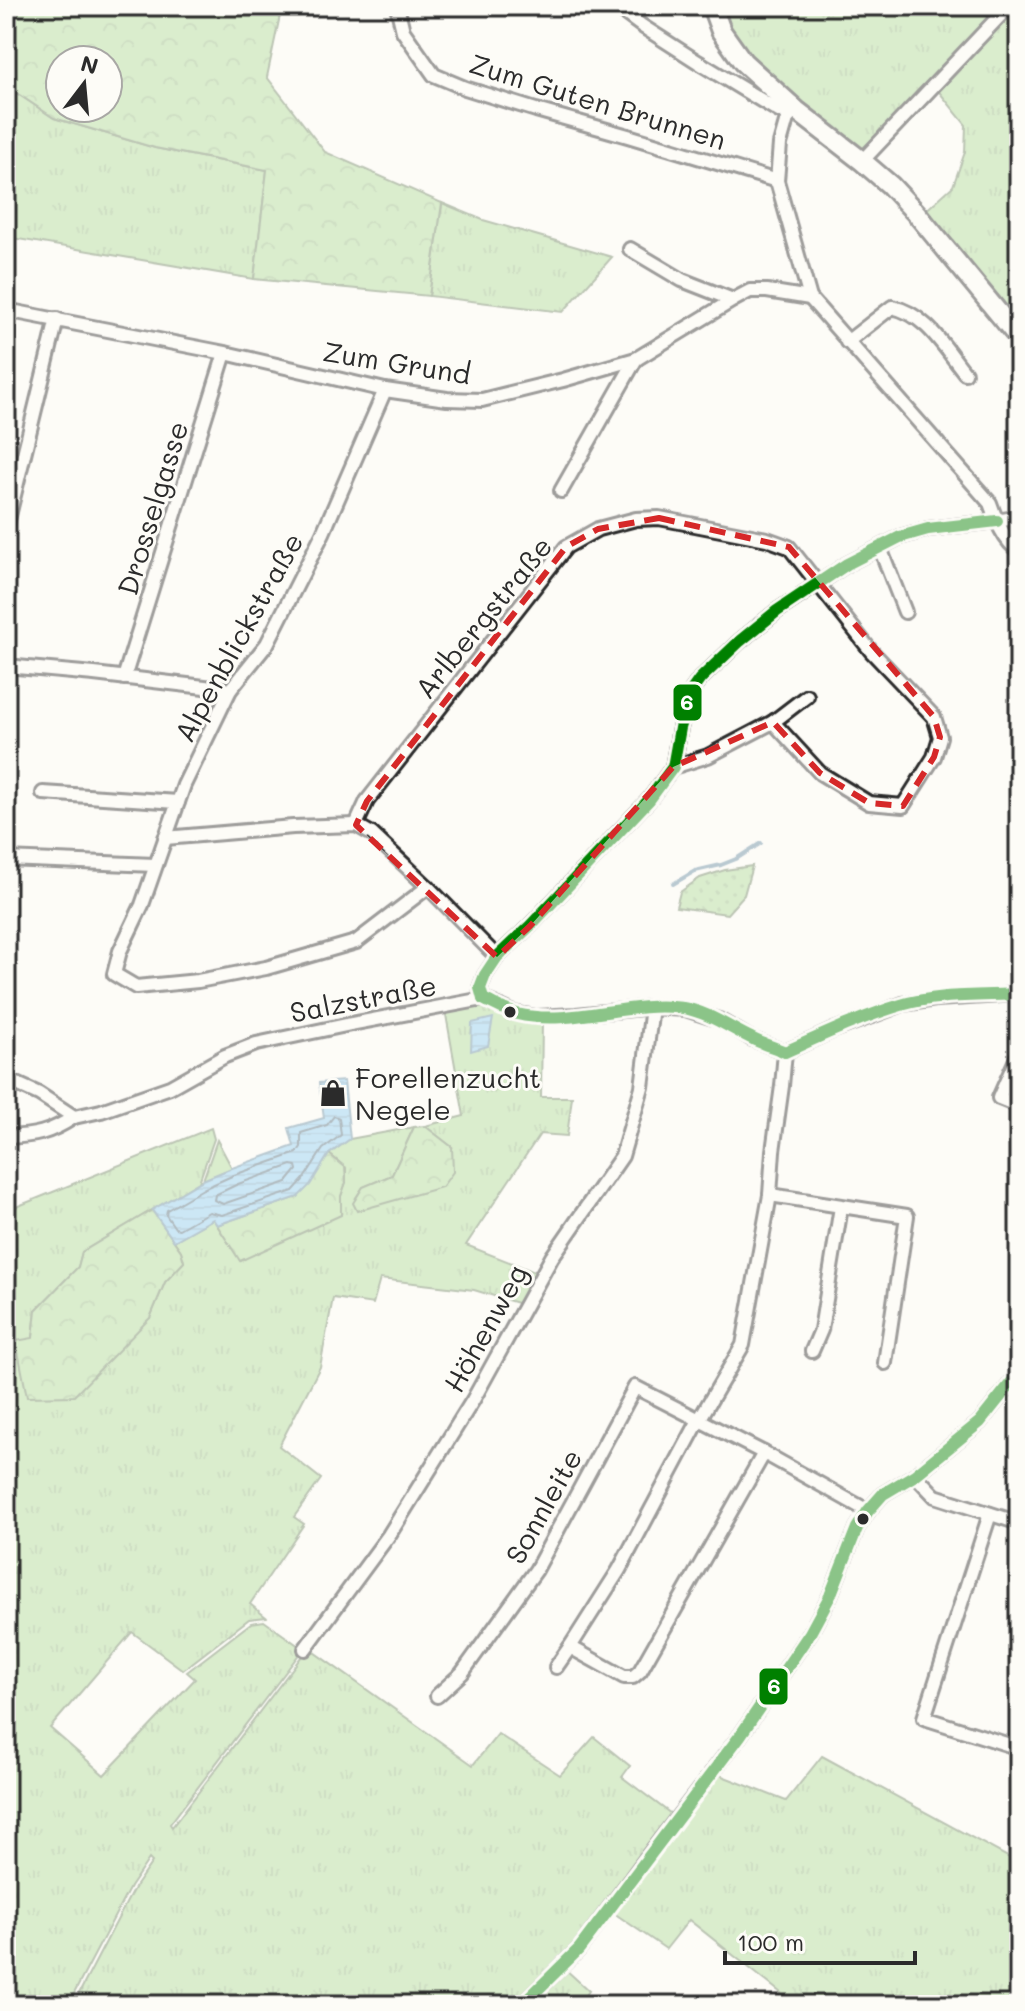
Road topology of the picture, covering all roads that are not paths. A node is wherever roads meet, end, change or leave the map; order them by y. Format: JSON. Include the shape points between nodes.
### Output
{"nodes":[{"id":1,"x":397,"y":6,"type":"edge"},
{"id":2,"x":615,"y":6,"type":"edge"},
{"id":3,"x":712,"y":6,"type":"edge"},
{"id":4,"x":1009,"y":6,"type":"edge"},
{"id":5,"x":796,"y":110,"type":"junction"},
{"id":6,"x":862,"y":161,"type":"junction"},
{"id":7,"x":777,"y":181,"type":"junction"},
{"id":8,"x":630,"y":249,"type":"dead end"},
{"id":9,"x":810,"y":298,"type":"junction"},
{"id":10,"x":733,"y":300,"type":"junction"},
{"id":11,"x":6,"y":310,"type":"edge"},
{"id":12,"x":57,"y":319,"type":"junction"},
{"id":13,"x":1019,"y":338,"type":"edge"},
{"id":14,"x":847,"y":342,"type":"junction"},
{"id":15,"x":225,"y":353,"type":"junction"},
{"id":16,"x":636,"y":359,"type":"junction"},
{"id":17,"x":965,"y":373,"type":"dead end"},
{"id":18,"x":385,"y":390,"type":"junction"},
{"id":19,"x":561,"y":491,"type":"dead end"},
{"id":20,"x":1019,"y":517,"type":"edge"},
{"id":21,"x":997,"y":521,"type":"junction"},
{"id":22,"x":6,"y":528,"type":"edge"},
{"id":23,"x":880,"y":548,"type":"junction"},
{"id":24,"x":1019,"y":551,"type":"edge"},
{"id":25,"x":819,"y":583,"type":"junction"},
{"id":26,"x":905,"y":612,"type":"dead end"},
{"id":27,"x":6,"y":666,"type":"edge"},
{"id":28,"x":124,"y":678,"type":"junction"},
{"id":29,"x":230,"y":690,"type":"junction"},
{"id":30,"x":807,"y":696,"type":"dead end"},
{"id":31,"x":773,"y":722,"type":"junction"},
{"id":32,"x":673,"y":767,"type":"junction"},
{"id":33,"x":43,"y":793,"type":"dead end"},
{"id":34,"x":178,"y":802,"type":"junction"},
{"id":35,"x":356,"y":825,"type":"junction"},
{"id":36,"x":165,"y":838,"type":"junction"},
{"id":37,"x":6,"y":859,"type":"edge"},
{"id":38,"x":155,"y":865,"type":"junction"},
{"id":39,"x":428,"y":887,"type":"junction"},
{"id":40,"x":497,"y":957,"type":"junction"},
{"id":41,"x":1019,"y":994,"type":"edge"},
{"id":42,"x":483,"y":999,"type":"junction"},
{"id":43,"x":652,"y":1007,"type":"junction"},
{"id":44,"x":785,"y":1052,"type":"junction"},
{"id":45,"x":1019,"y":1053,"type":"edge"},
{"id":46,"x":6,"y":1079,"type":"edge"},
{"id":47,"x":1019,"y":1106,"type":"edge"},
{"id":48,"x":74,"y":1117,"type":"junction"},
{"id":49,"x":6,"y":1137,"type":"edge"},
{"id":50,"x":770,"y":1195,"type":"junction"},
{"id":51,"x":841,"y":1207,"type":"junction"},
{"id":52,"x":812,"y":1351,"type":"dead end"},
{"id":53,"x":885,"y":1363,"type":"dead end"},
{"id":54,"x":1019,"y":1373,"type":"edge"},
{"id":55,"x":699,"y":1420,"type":"junction"},
{"id":56,"x":764,"y":1453,"type":"junction"},
{"id":57,"x":915,"y":1475,"type":"junction"},
{"id":58,"x":868,"y":1511,"type":"junction"},
{"id":59,"x":990,"y":1514,"type":"junction"},
{"id":60,"x":1019,"y":1523,"type":"edge"},
{"id":61,"x":570,"y":1647,"type":"junction"},
{"id":62,"x":305,"y":1649,"type":"dead end"},
{"id":63,"x":556,"y":1667,"type":"dead end"},
{"id":64,"x":437,"y":1696,"type":"dead end"},
{"id":65,"x":1019,"y":1748,"type":"edge"},
{"id":66,"x":522,"y":2005,"type":"edge"}],
"edges":[{"from":1,"to":7,"type":"street","name":"Zum Guten Brunnen","via":[[403,31],[434,75]]},
{"from":2,"to":5,"type":"street","via":[[779,111]]},
{"from":3,"to":5,"type":"main road","via":[[721,31],[743,62]]},
{"from":4,"to":6,"type":"street"},
{"from":5,"to":6,"type":"main road"},
{"from":5,"to":7,"type":"street","via":[[787,119],[780,144]]},
{"from":6,"to":13,"type":"main road","via":[[917,214]]},
{"from":7,"to":9,"type":"street"},
{"from":8,"to":10,"type":"street","via":[[682,280]]},
{"from":9,"to":10,"type":"street","name":"Zum Grund","via":[[750,291]]},
{"from":9,"to":14,"type":"street"},
{"from":10,"to":16,"type":"street","name":"Zum Grund"},
{"from":11,"to":12,"type":"street","name":"Zum Grund"},
{"from":12,"to":15,"type":"street","name":"Zum Grund"},
{"from":12,"to":22,"type":"street"},
{"from":14,"to":17,"type":"street","via":[[892,307],[906,310]]},
{"from":14,"to":21,"type":"street","via":[[990,503]]},
{"from":15,"to":18,"type":"street","name":"Zum Grund"},
{"from":15,"to":28,"type":"street","name":"Drosselgasse"},
{"from":16,"to":18,"type":"street","name":"Zum Grund","via":[[482,400]]},
{"from":16,"to":19,"type":"street"},
{"from":18,"to":29,"type":"street","name":"Alpenblickstraße","via":[[323,533],[267,644]]},
{"from":20,"to":21,"type":"street"},
{"from":21,"to":23,"type":"street","via":[[928,529]]},
{"from":21,"to":24,"type":"street"},
{"from":23,"to":25,"type":"street"},
{"from":23,"to":26,"type":"street"},
{"from":25,"to":31,"type":"street","name":"Arlbergstraße","via":[[871,651],[934,717],[940,737],[934,757],[903,806],[869,803],[820,773]]},
{"from":25,"to":32,"type":"street","via":[[768,618],[700,679],[690,693]]},
{"from":25,"to":35,"type":"street","name":"Arlbergstraße","via":[[789,547],[767,539],[659,518],[598,529],[566,547],[367,801]]},
{"from":27,"to":28,"type":"street"},
{"from":28,"to":29,"type":"street"},
{"from":29,"to":34,"type":"street","name":"Alpenblickstraße"},
{"from":30,"to":31,"type":"street"},
{"from":31,"to":32,"type":"street","via":[[708,756]]},
{"from":32,"to":40,"type":"street","via":[[649,800]]},
{"from":33,"to":34,"type":"street"},
{"from":34,"to":36,"type":"street","name":"Alpenblickstraße"},
{"from":35,"to":36,"type":"street"},
{"from":35,"to":39,"type":"street"},
{"from":36,"to":38,"type":"street","name":"Alpenblickstraße"},
{"from":37,"to":38,"type":"street"},
{"from":38,"to":39,"type":"street","name":"Alpenblickstraße","via":[[114,974],[136,987],[266,968],[356,942]]},
{"from":39,"to":40,"type":"street"},
{"from":40,"to":42,"type":"street","via":[[480,988]]},
{"from":41,"to":44,"type":"street","via":[[903,1004]]},
{"from":42,"to":43,"type":"street","via":[[536,1017]]},
{"from":42,"to":48,"type":"street","name":"Salzstraße","via":[[256,1044],[170,1087]]},
{"from":43,"to":44,"type":"street","via":[[685,1009],[719,1020]]},
{"from":43,"to":62,"type":"street","name":"Höhenweg","via":[[642,1087],[622,1156],[552,1257],[473,1400],[389,1535]]},
{"from":44,"to":50,"type":"street"},
{"from":45,"to":47,"type":"street","via":[[999,1098]]},
{"from":46,"to":48,"type":"street"},
{"from":48,"to":49,"type":"street","name":"Salzstraße","via":[[57,1128]]},
{"from":50,"to":51,"type":"street"},
{"from":50,"to":55,"type":"street","via":[[743,1345]]},
{"from":51,"to":52,"type":"street","via":[[821,1330]]},
{"from":51,"to":53,"type":"street","via":[[907,1216]]},
{"from":54,"to":57,"type":"street","via":[[980,1422]]},
{"from":55,"to":56,"type":"street","name":"Sonnleite"},
{"from":55,"to":61,"type":"street","via":[[619,1570]]},
{"from":55,"to":64,"type":"street","name":"Sonnleite","via":[[635,1387],[536,1570],[462,1673]]},
{"from":56,"to":58,"type":"street","name":"Sonnleite"},
{"from":56,"to":61,"type":"street","via":[[640,1671],[624,1677]]},
{"from":57,"to":58,"type":"street","via":[[883,1494]]},
{"from":57,"to":59,"type":"street","via":[[935,1496]]},
{"from":58,"to":66,"type":"street","via":[[810,1633],[740,1736],[579,1949]]},
{"from":59,"to":60,"type":"street"},
{"from":59,"to":65,"type":"street","via":[[924,1718]]},
{"from":61,"to":63,"type":"street"}]}
